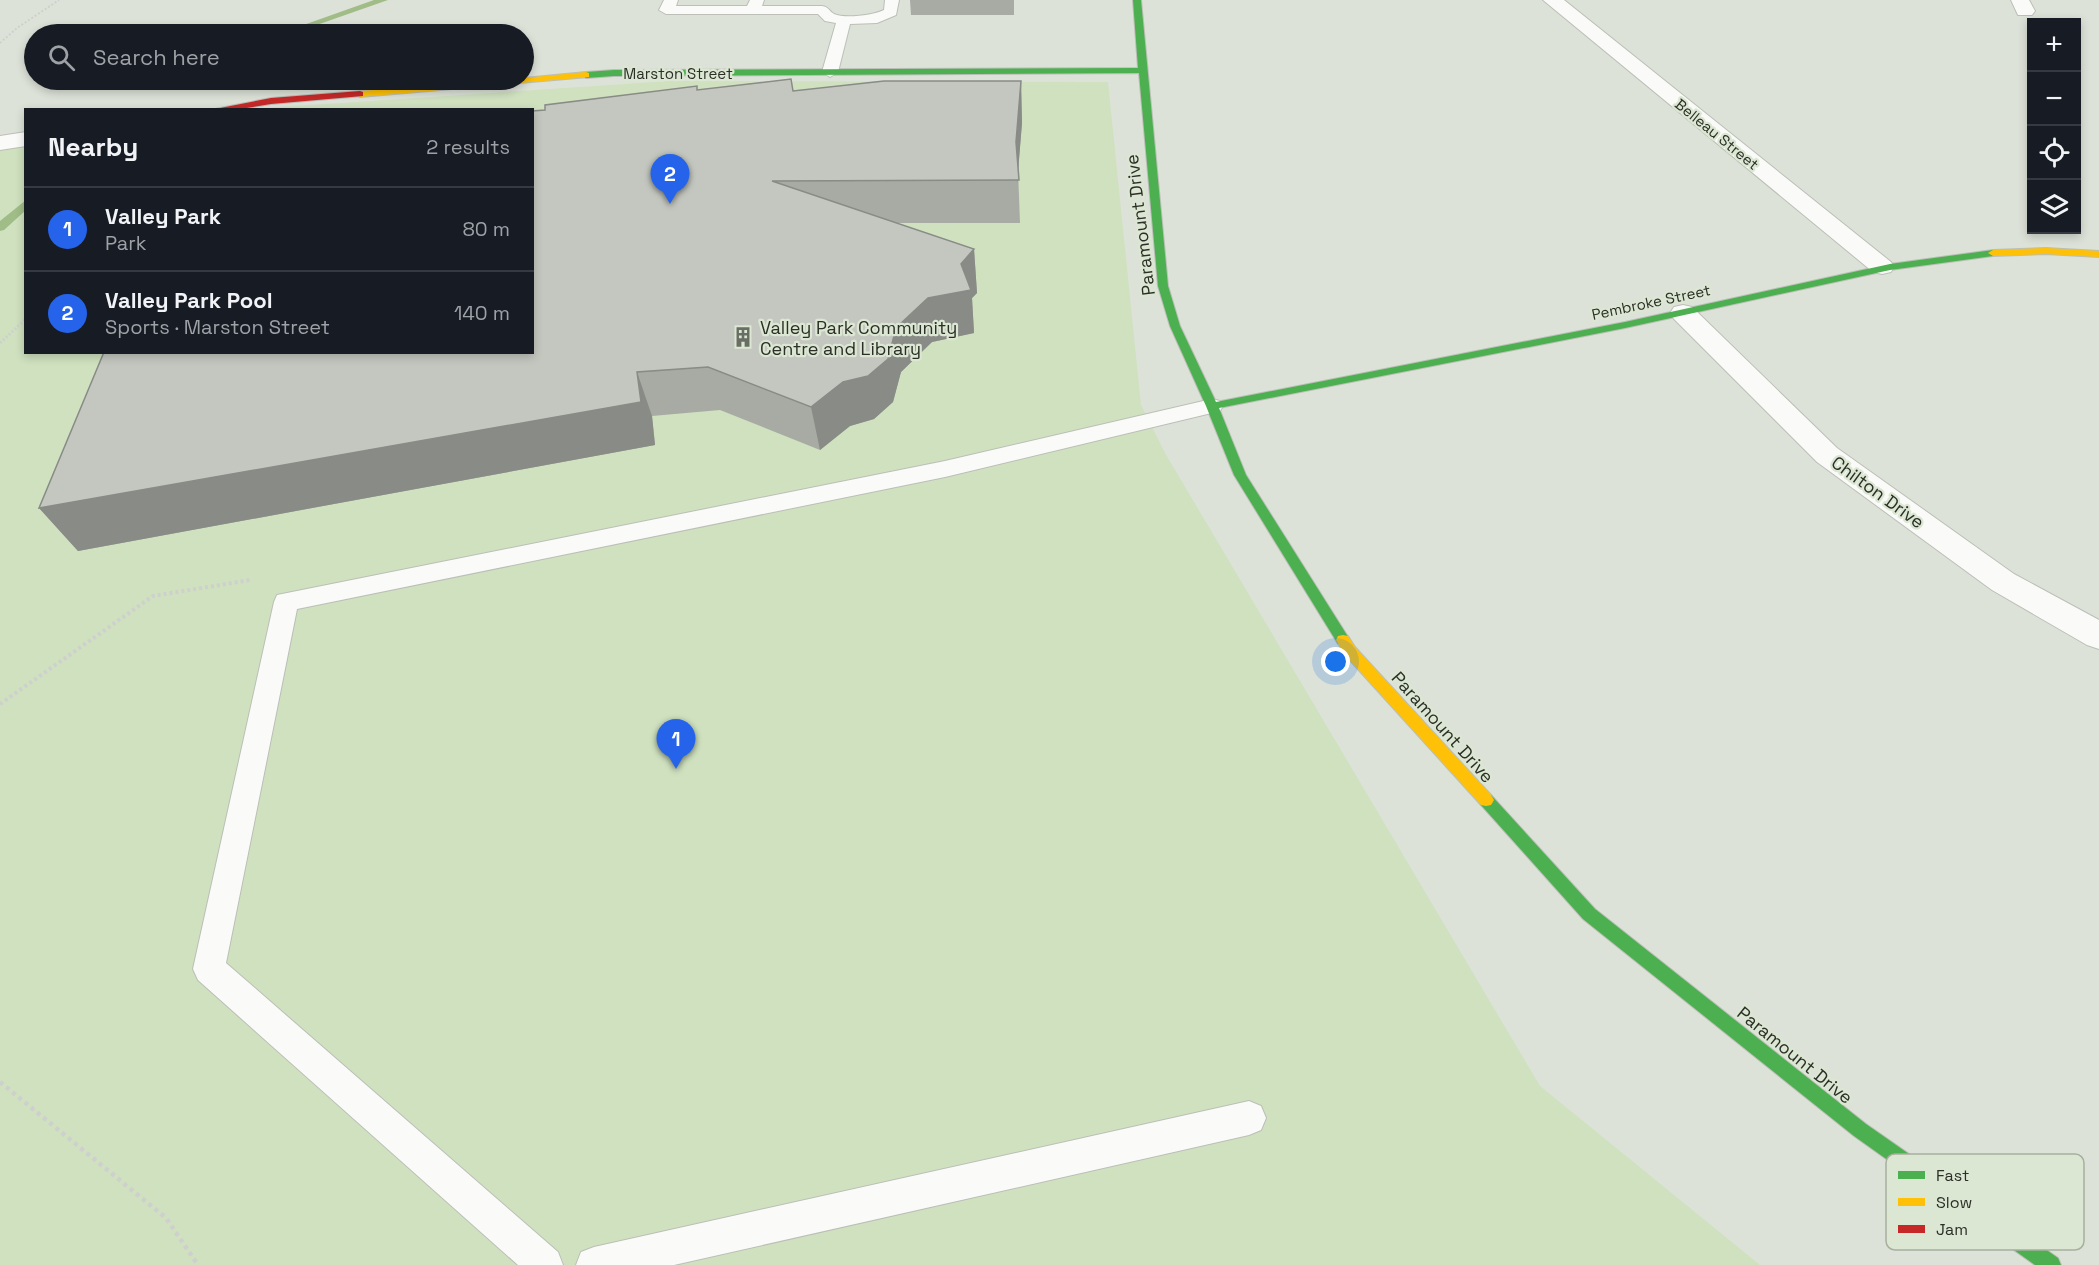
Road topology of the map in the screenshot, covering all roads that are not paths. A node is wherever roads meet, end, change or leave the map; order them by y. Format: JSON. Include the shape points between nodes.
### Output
{"nodes":[{"id":1,"x":671,"y":0,"type":"edge"},
{"id":2,"x":892,"y":0,"type":"edge"},
{"id":3,"x":1137,"y":0,"type":"edge"},
{"id":4,"x":1552,"y":0,"type":"edge"},
{"id":5,"x":755,"y":5,"type":"edge"},
{"id":6,"x":824,"y":5,"type":"edge"},
{"id":7,"x":844,"y":20,"type":"junction"},
{"id":8,"x":1143,"y":70,"type":"junction"},
{"id":9,"x":830,"y":72,"type":"junction"},
{"id":10,"x":534,"y":80,"type":"edge"},
{"id":11,"x":406,"y":90,"type":"edge"},
{"id":12,"x":227,"y":108,"type":"edge"},
{"id":13,"x":24,"y":139,"type":"edge"},
{"id":14,"x":0,"y":142,"type":"edge"},
{"id":15,"x":2099,"y":254,"type":"edge"},
{"id":16,"x":1882,"y":267,"type":"junction"},
{"id":17,"x":1683,"y":314,"type":"junction"},
{"id":18,"x":1212,"y":406,"type":"junction"},
{"id":19,"x":2099,"y":636,"type":"edge"},
{"id":20,"x":1250,"y":1118,"type":"dead end"},
{"id":21,"x":1894,"y":1154,"type":"edge"},
{"id":22,"x":2030,"y":1250,"type":"edge"},
{"id":23,"x":545,"y":1265,"type":"edge"},
{"id":24,"x":594,"y":1265,"type":"edge"},
{"id":25,"x":2051,"y":1265,"type":"edge"}],
"edges":[{"from":1,"to":5,"type":"lane","via":[[666,10]]},
{"from":2,"to":7,"type":"lane","via":[[891,12],[878,19]]},
{"from":3,"to":8,"type":"street","name":"Paramount Drive"},
{"from":4,"to":16,"type":"street","name":"Belleau Street"},
{"from":5,"to":6,"type":"lane"},
{"from":6,"to":7,"type":"lane","via":[[830,18]]},
{"from":7,"to":9,"type":"lane"},
{"from":8,"to":9,"type":"street","name":"Marston Street"},
{"from":8,"to":18,"type":"street","name":"Paramount Drive","via":[[1163,286],[1175,326]]},
{"from":9,"to":10,"type":"street","name":"Marston Street","via":[[614,73]]},
{"from":11,"to":12,"type":"street","name":"Marston Street"},
{"from":13,"to":14,"type":"street"},
{"from":15,"to":16,"type":"street","name":"Pembroke Street","via":[[2064,250],[1967,256]]},
{"from":16,"to":17,"type":"street","name":"Pembroke Street"},
{"from":17,"to":18,"type":"street","name":"Pembroke Street"},
{"from":17,"to":19,"type":"street","name":"Chilton Drive","via":[[1827,455],[2003,582]]},
{"from":18,"to":21,"type":"street","name":"Paramount Drive","via":[[1240,475],[1350,651],[1589,914]]},
{"from":18,"to":23,"type":"lane","via":[[945,469],[286,602],[209,969]]},
{"from":20,"to":24,"type":"lane"},
{"from":22,"to":25,"type":"street","name":"Paramount Drive"}]}
